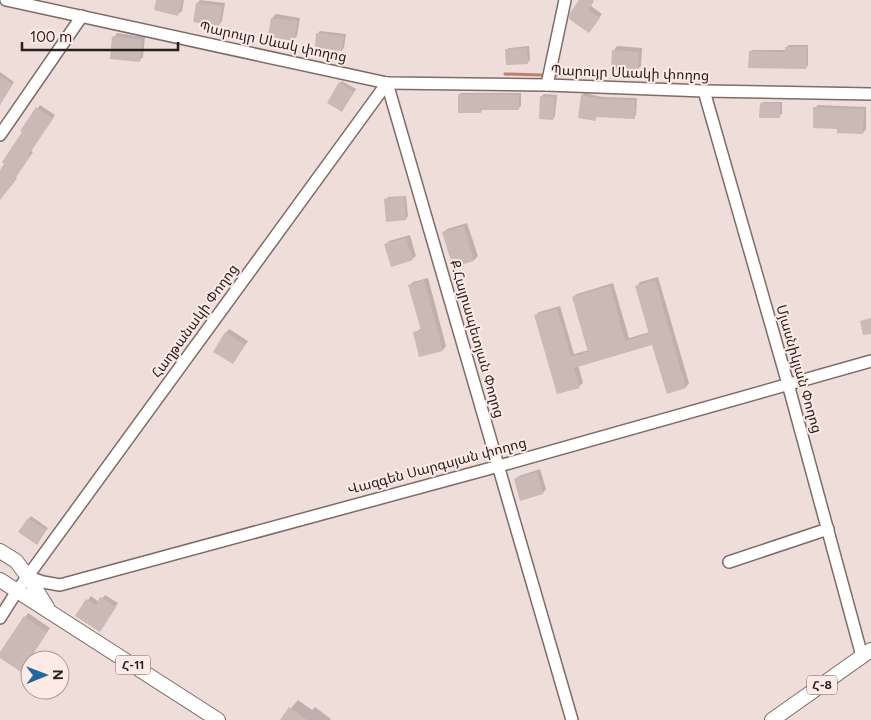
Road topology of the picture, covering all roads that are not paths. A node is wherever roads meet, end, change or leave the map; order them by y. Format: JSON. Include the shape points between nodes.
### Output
{"nodes":[{"id":1,"x":6,"y":0,"type":"edge"},
{"id":2,"x":565,"y":0,"type":"edge"},
{"id":3,"x":82,"y":16,"type":"junction"},
{"id":4,"x":387,"y":83,"type":"junction"},
{"id":5,"x":547,"y":85,"type":"junction"},
{"id":6,"x":704,"y":91,"type":"junction"},
{"id":7,"x":871,"y":94,"type":"edge"},
{"id":8,"x":0,"y":135,"type":"edge"},
{"id":9,"x":871,"y":361,"type":"edge"},
{"id":10,"x":788,"y":384,"type":"junction"},
{"id":11,"x":498,"y":466,"type":"junction"},
{"id":12,"x":828,"y":529,"type":"junction"},
{"id":13,"x":0,"y":551,"type":"edge"},
{"id":14,"x":729,"y":562,"type":"dead end"},
{"id":15,"x":28,"y":577,"type":"junction"},
{"id":16,"x":0,"y":580,"type":"edge"},
{"id":17,"x":17,"y":591,"type":"junction"},
{"id":18,"x":48,"y":610,"type":"junction"},
{"id":19,"x":0,"y":618,"type":"edge"},
{"id":20,"x":867,"y":653,"type":"edge"},
{"id":21,"x":780,"y":718,"type":"edge"},
{"id":22,"x":218,"y":720,"type":"edge"},
{"id":23,"x":572,"y":720,"type":"edge"}],
"edges":[{"from":1,"to":3,"type":"street","name":"Պարույր Սևակ փողոց"},
{"from":2,"to":5,"type":"street"},
{"from":3,"to":4,"type":"street","name":"Պարույր Սևակ փողոց"},
{"from":3,"to":8,"type":"street"},
{"from":4,"to":5,"type":"street","name":"Պարույր Սևակի փողոց"},
{"from":4,"to":11,"type":"street","name":"Ք.Հայրապետյան Փողոց"},
{"from":4,"to":15,"type":"street","name":"Հաղթանակի Փողոց"},
{"from":5,"to":6,"type":"street","name":"Պարույր Սևակի փողոց"},
{"from":6,"to":7,"type":"street","name":"Պարույր Սևակի փողոց"},
{"from":6,"to":10,"type":"street","name":"Մյասնիկյան Փողոց"},
{"from":9,"to":10,"type":"street","name":"Վազգեն Սարգսյան փողոց"},
{"from":10,"to":11,"type":"street","name":"Վազգեն Սարգսյան փողոց"},
{"from":10,"to":12,"type":"street","name":"Մյասնիկյան Փողոց"},
{"from":11,"to":15,"type":"street","name":"Վազգեն Սարգսյան փողոց","via":[[60,585]]},
{"from":11,"to":23,"type":"street","name":"Ք.Հայրապետյան Փողոց"},
{"from":12,"to":14,"type":"street"},
{"from":12,"to":20,"type":"street","name":"Մյասնիկյան Փողոց"},
{"from":13,"to":15,"type":"main road","number":"Հ-11","via":[[16,561]]},
{"from":15,"to":17,"type":"street"},
{"from":15,"to":18,"type":"main road","number":"Հ-11"},
{"from":16,"to":17,"type":"main road","number":"Հ-11"},
{"from":17,"to":18,"type":"main road","number":"Հ-11"},
{"from":17,"to":19,"type":"street"},
{"from":18,"to":22,"type":"main road","number":"Հ-11"},
{"from":20,"to":21,"type":"main road","number":"Հ-8"}]}
